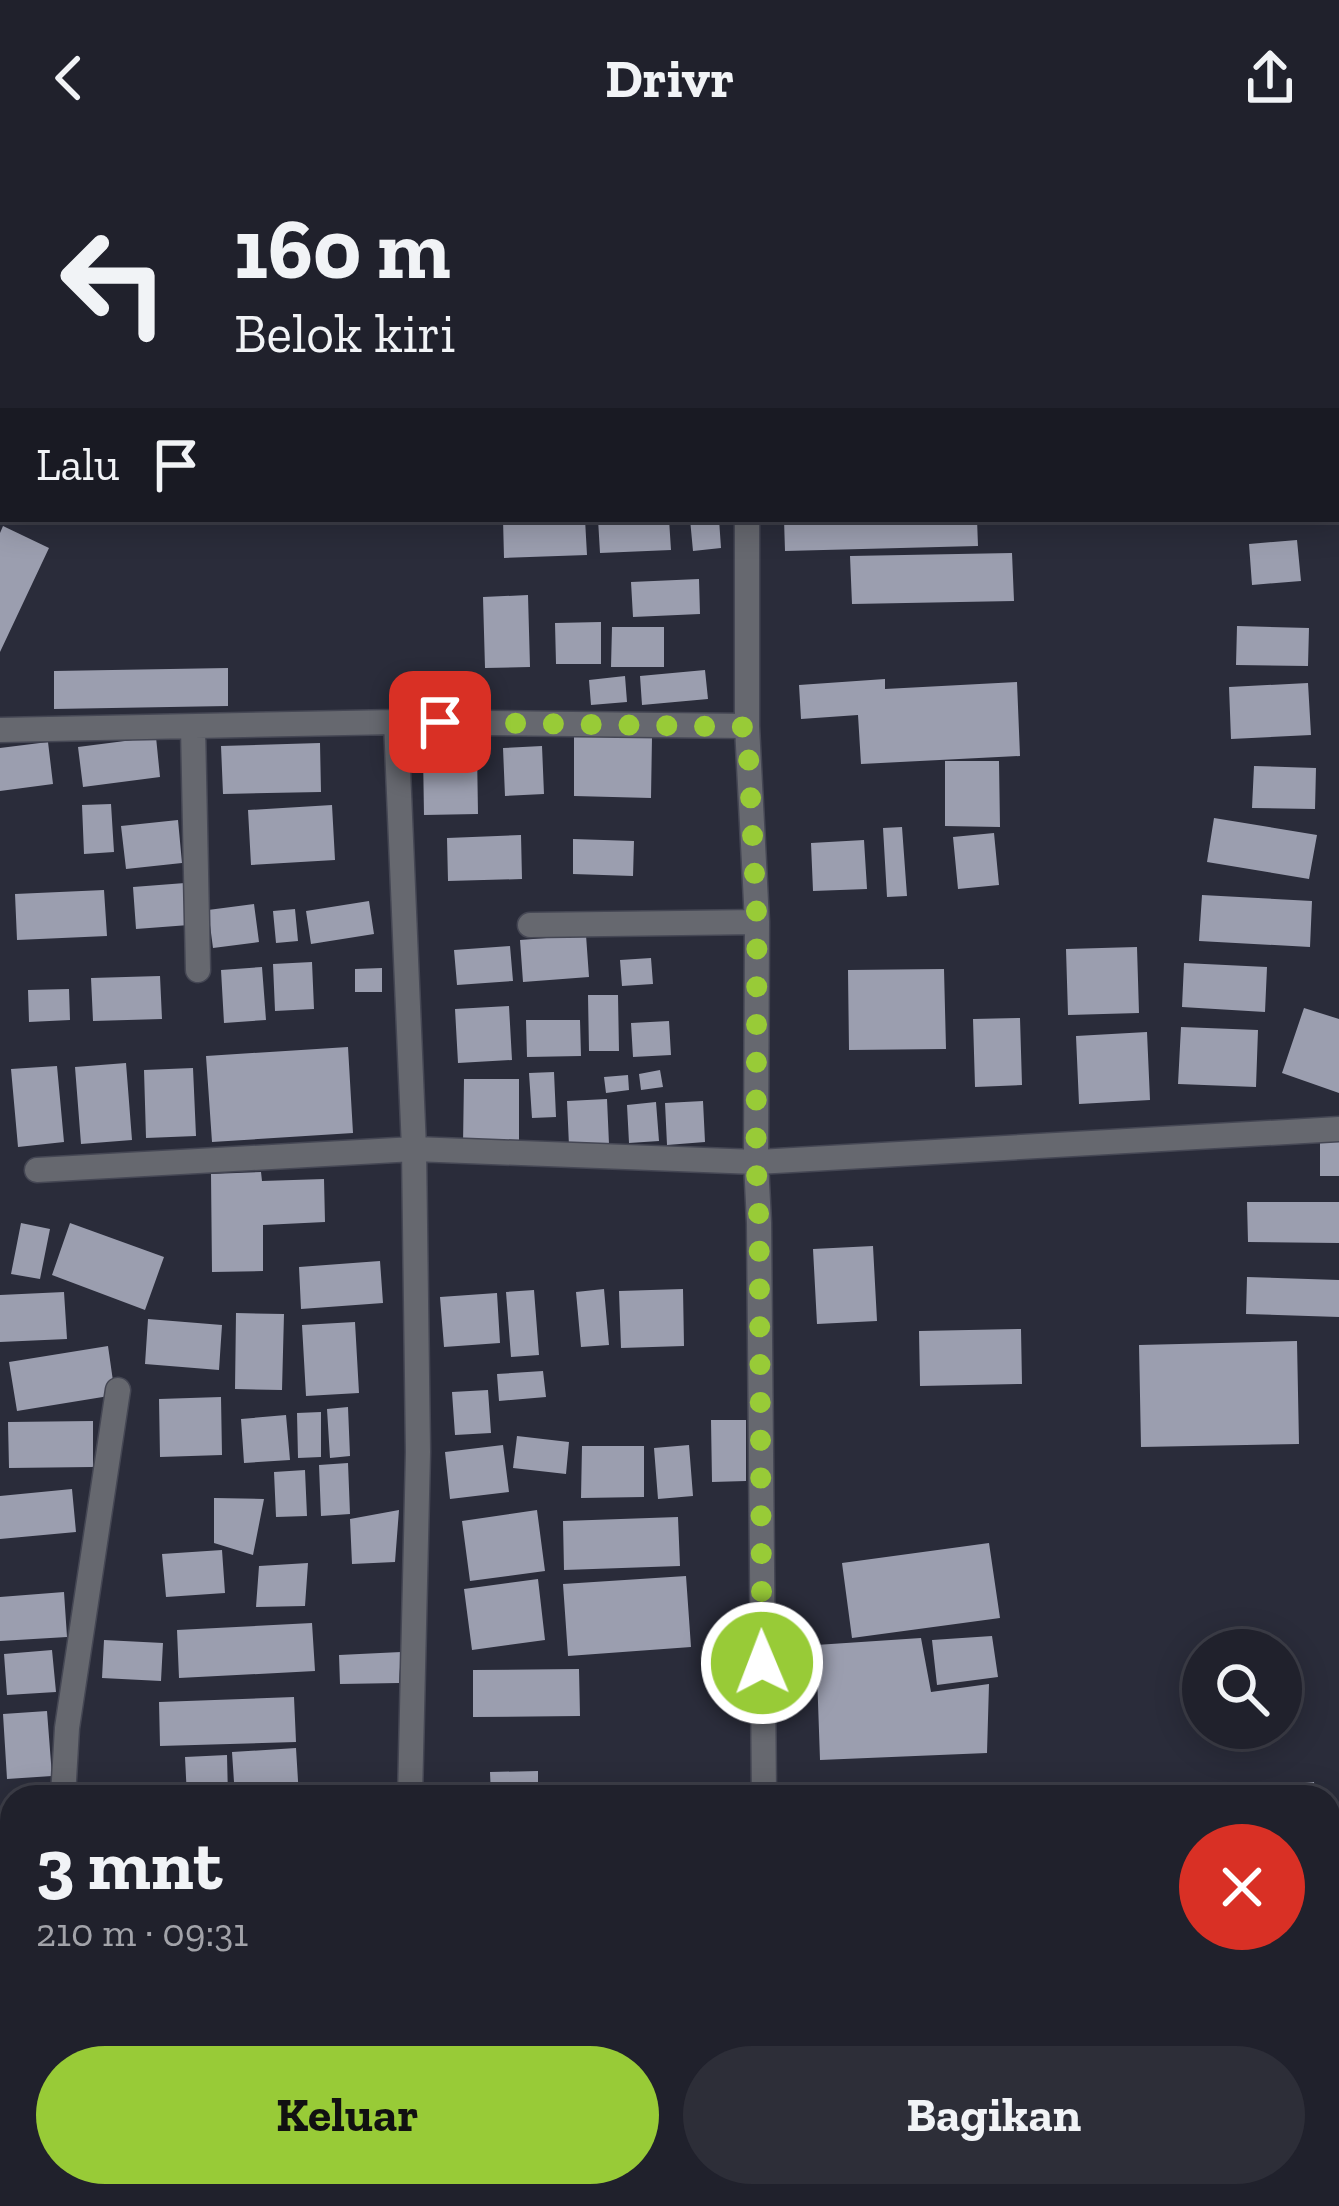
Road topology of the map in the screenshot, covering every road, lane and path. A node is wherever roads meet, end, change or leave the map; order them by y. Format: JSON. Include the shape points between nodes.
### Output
{"nodes":[{"id":1,"x":747,"y":522,"type":"edge"},
{"id":2,"x":396,"y":722,"type":"junction"},
{"id":3,"x":194,"y":727,"type":"junction"},
{"id":4,"x":747,"y":727,"type":"junction"},
{"id":5,"x":0,"y":730,"type":"edge"},
{"id":6,"x":757,"y":922,"type":"junction"},
{"id":7,"x":530,"y":925,"type":"dead end"},
{"id":8,"x":198,"y":970,"type":"dead end"},
{"id":9,"x":1339,"y":1129,"type":"edge"},
{"id":10,"x":414,"y":1149,"type":"junction"},
{"id":11,"x":756,"y":1162,"type":"junction"},
{"id":12,"x":37,"y":1170,"type":"dead end"},
{"id":13,"x":118,"y":1390,"type":"dead end"},
{"id":14,"x":64,"y":1785,"type":"edge"},
{"id":15,"x":410,"y":1785,"type":"edge"},
{"id":16,"x":764,"y":1785,"type":"edge"}],
"edges":[{"from":1,"to":4,"type":"street"},
{"from":2,"to":3,"type":"street"},
{"from":2,"to":4,"type":"street"},
{"from":2,"to":10,"type":"street"},
{"from":3,"to":5,"type":"street"},
{"from":3,"to":8,"type":"street"},
{"from":4,"to":6,"type":"street"},
{"from":6,"to":7,"type":"street"},
{"from":6,"to":11,"type":"street"},
{"from":9,"to":11,"type":"street"},
{"from":10,"to":11,"type":"street"},
{"from":10,"to":12,"type":"street"},
{"from":10,"to":15,"type":"street"},
{"from":11,"to":16,"type":"street"},
{"from":13,"to":14,"type":"street"}]}
